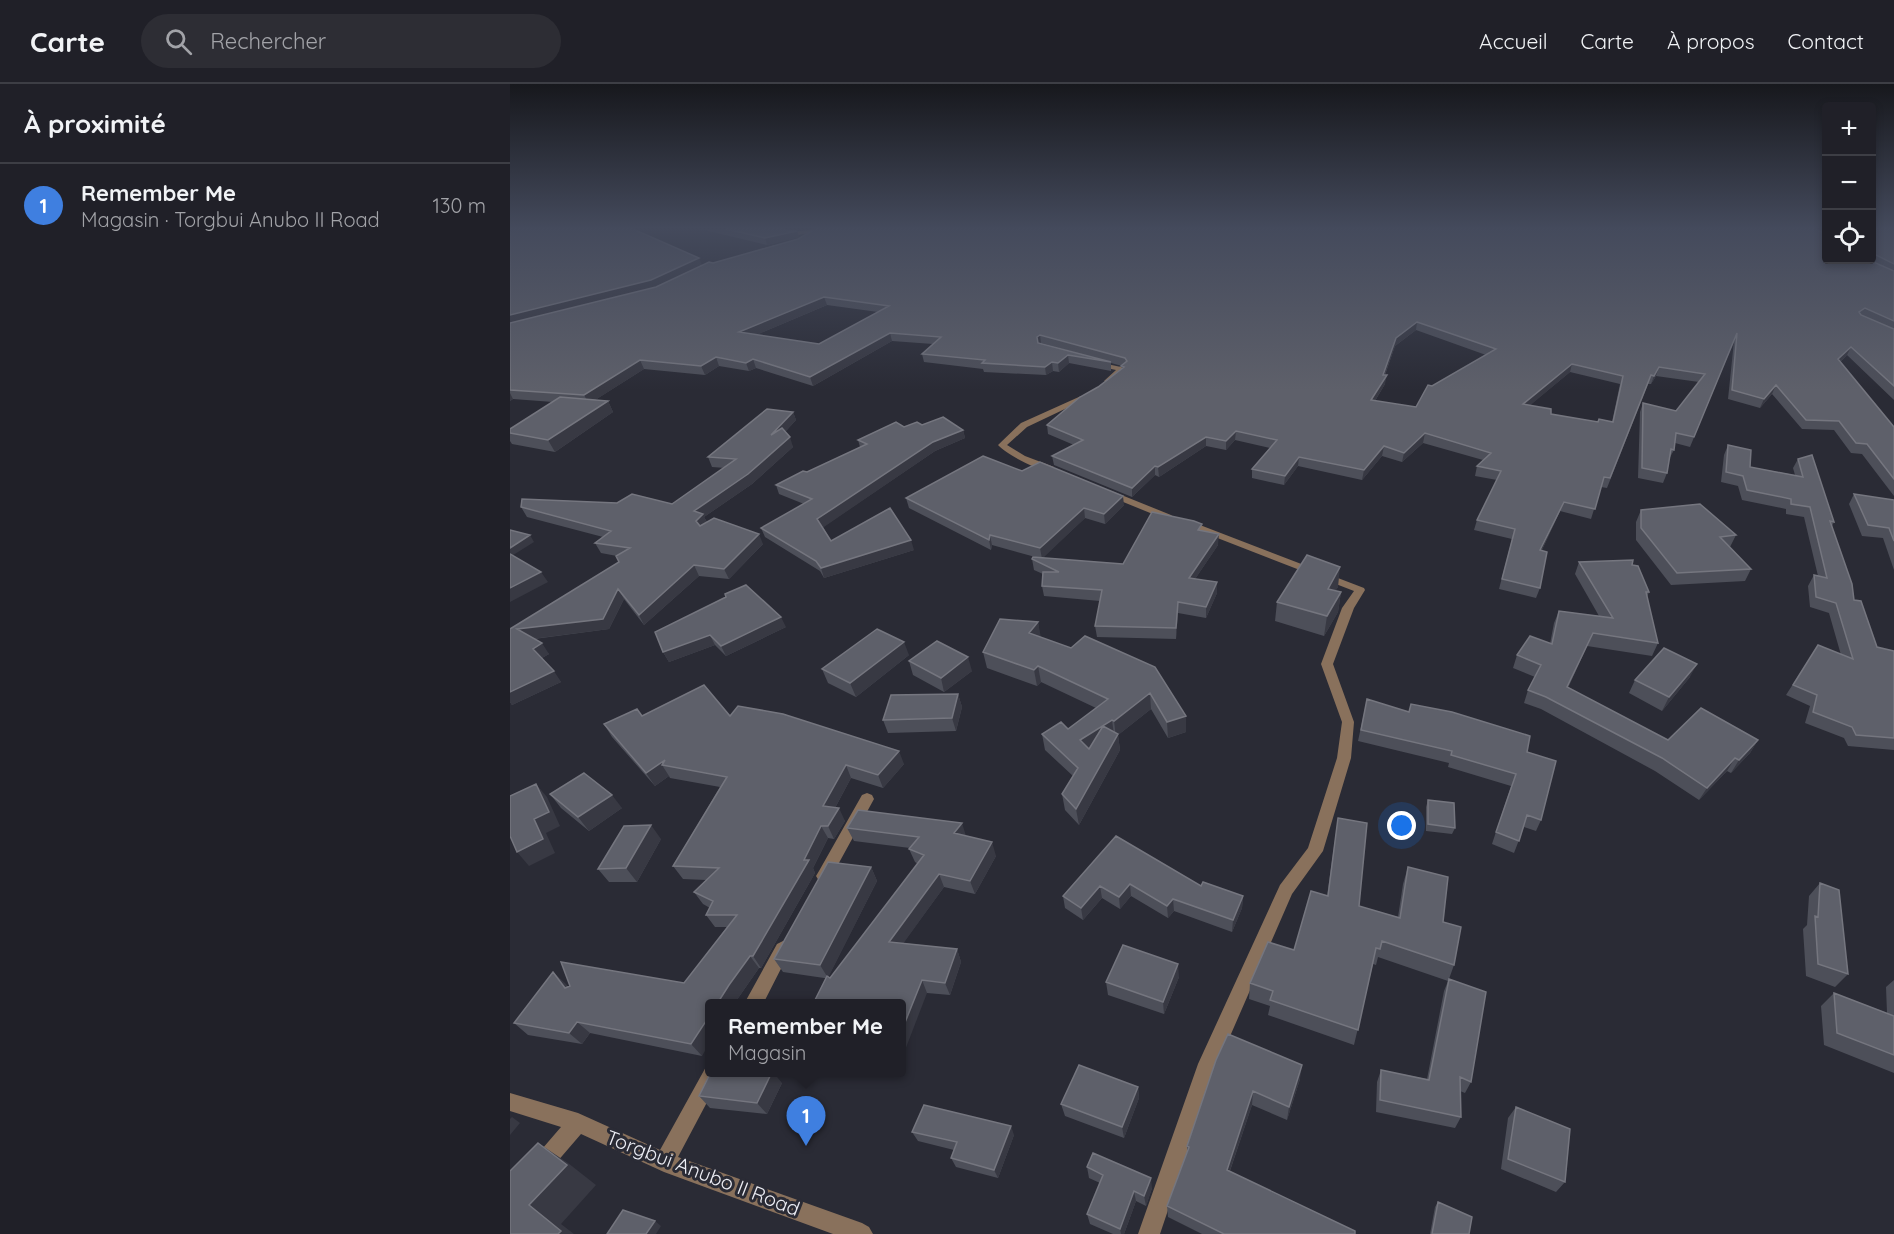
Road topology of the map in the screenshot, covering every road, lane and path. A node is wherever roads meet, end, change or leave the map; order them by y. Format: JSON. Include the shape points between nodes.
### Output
{"nodes":[{"id":1,"x":1081,"y":358,"type":"edge"},
{"id":2,"x":1061,"y":474,"type":"edge"},
{"id":3,"x":1101,"y":490,"type":"edge"},
{"id":4,"x":867,"y":799,"type":"dead end"},
{"id":5,"x":816,"y":891,"type":"edge"},
{"id":6,"x":793,"y":932,"type":"edge"},
{"id":7,"x":756,"y":999,"type":"edge"},
{"id":8,"x":711,"y":1077,"type":"edge"},
{"id":9,"x":510,"y":1102,"type":"edge"},
{"id":10,"x":578,"y":1123,"type":"junction"},
{"id":11,"x":663,"y":1162,"type":"junction"},
{"id":12,"x":532,"y":1175,"type":"edge"},
{"id":13,"x":862,"y":1234,"type":"edge"},
{"id":14,"x":1149,"y":1234,"type":"edge"}],
"edges":[{"from":1,"to":2,"type":"street","via":[[1121,369],[1095,392],[1024,425],[1002,444],[1022,458]]},
{"from":3,"to":14,"type":"street","via":[[1360,590],[1348,608],[1327,664],[1348,722],[1344,758],[1315,850],[1286,890],[1205,1071]]},
{"from":4,"to":5,"type":"street"},
{"from":6,"to":7,"type":"street"},
{"from":8,"to":11,"type":"street"},
{"from":9,"to":10,"type":"street","name":"Torgbui Anubo II Road"},
{"from":10,"to":11,"type":"street","name":"Torgbui Anubo II Road"},
{"from":10,"to":12,"type":"street"},
{"from":11,"to":13,"type":"street","name":"Torgbui Anubo II Road"}]}
